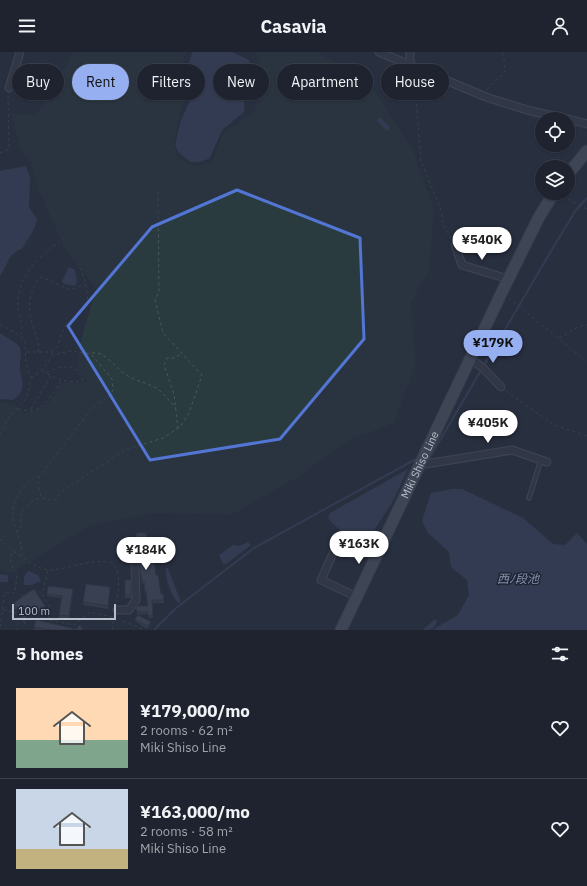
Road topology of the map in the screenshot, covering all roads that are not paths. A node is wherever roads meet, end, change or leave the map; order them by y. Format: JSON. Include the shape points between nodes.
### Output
{"nodes":[{"id":1,"x":20,"y":52,"type":"edge"},
{"id":2,"x":379,"y":52,"type":"edge"},
{"id":3,"x":410,"y":52,"type":"edge"},
{"id":4,"x":409,"y":64,"type":"edge"},
{"id":5,"x":412,"y":64,"type":"edge"},
{"id":6,"x":449,"y":81,"type":"edge"},
{"id":7,"x":9,"y":88,"type":"road end"},
{"id":8,"x":535,"y":112,"type":"edge"},
{"id":9,"x":575,"y":121,"type":"edge"},
{"id":10,"x":587,"y":124,"type":"edge"},
{"id":11,"x":587,"y":151,"type":"edge"},
{"id":12,"x":575,"y":166,"type":"edge"},
{"id":13,"x":550,"y":200,"type":"edge"},
{"id":14,"x":455,"y":245,"type":"road end"},
{"id":15,"x":508,"y":279,"type":"junction"},
{"id":16,"x":470,"y":358,"type":"junction"},
{"id":17,"x":501,"y":387,"type":"road end"},
{"id":18,"x":544,"y":461,"type":"joint"},
{"id":19,"x":421,"y":462,"type":"junction"},
{"id":20,"x":529,"y":498,"type":"dead end"},
{"id":21,"x":379,"y":548,"type":"junction"},
{"id":22,"x":135,"y":565,"type":"dead end"},
{"id":23,"x":357,"y":597,"type":"junction"},
{"id":24,"x":117,"y":610,"type":"road end"},
{"id":25,"x":341,"y":630,"type":"edge"}],
"edges":[{"from":1,"to":7,"type":"street"},
{"from":2,"to":4,"type":"street"},
{"from":3,"to":5,"type":"street"},
{"from":6,"to":8,"type":"street","via":[[485,96]]},
{"from":9,"to":10,"type":"street"},
{"from":11,"to":12,"type":"main road"},
{"from":13,"to":15,"type":"main road","name":"Miki Shiso Line"},
{"from":14,"to":15,"type":"street","via":[[462,265]]},
{"from":15,"to":16,"type":"main road","name":"Miki Shiso Line"},
{"from":16,"to":17,"type":"street"},
{"from":16,"to":19,"type":"main road","name":"Miki Shiso Line"},
{"from":18,"to":19,"type":"street","via":[[512,450],[426,464]]},
{"from":18,"to":20,"type":"lane"},
{"from":19,"to":21,"type":"main road","name":"Miki Shiso Line"},
{"from":21,"to":23,"type":"main road","name":"Miki Shiso Line"},
{"from":21,"to":23,"type":"street","via":[[370,546],[358,555],[337,551],[321,580]]},
{"from":22,"to":24,"type":"street","via":[[136,600],[129,610]]},
{"from":23,"to":25,"type":"main road","name":"Miki Shiso Line"}]}
